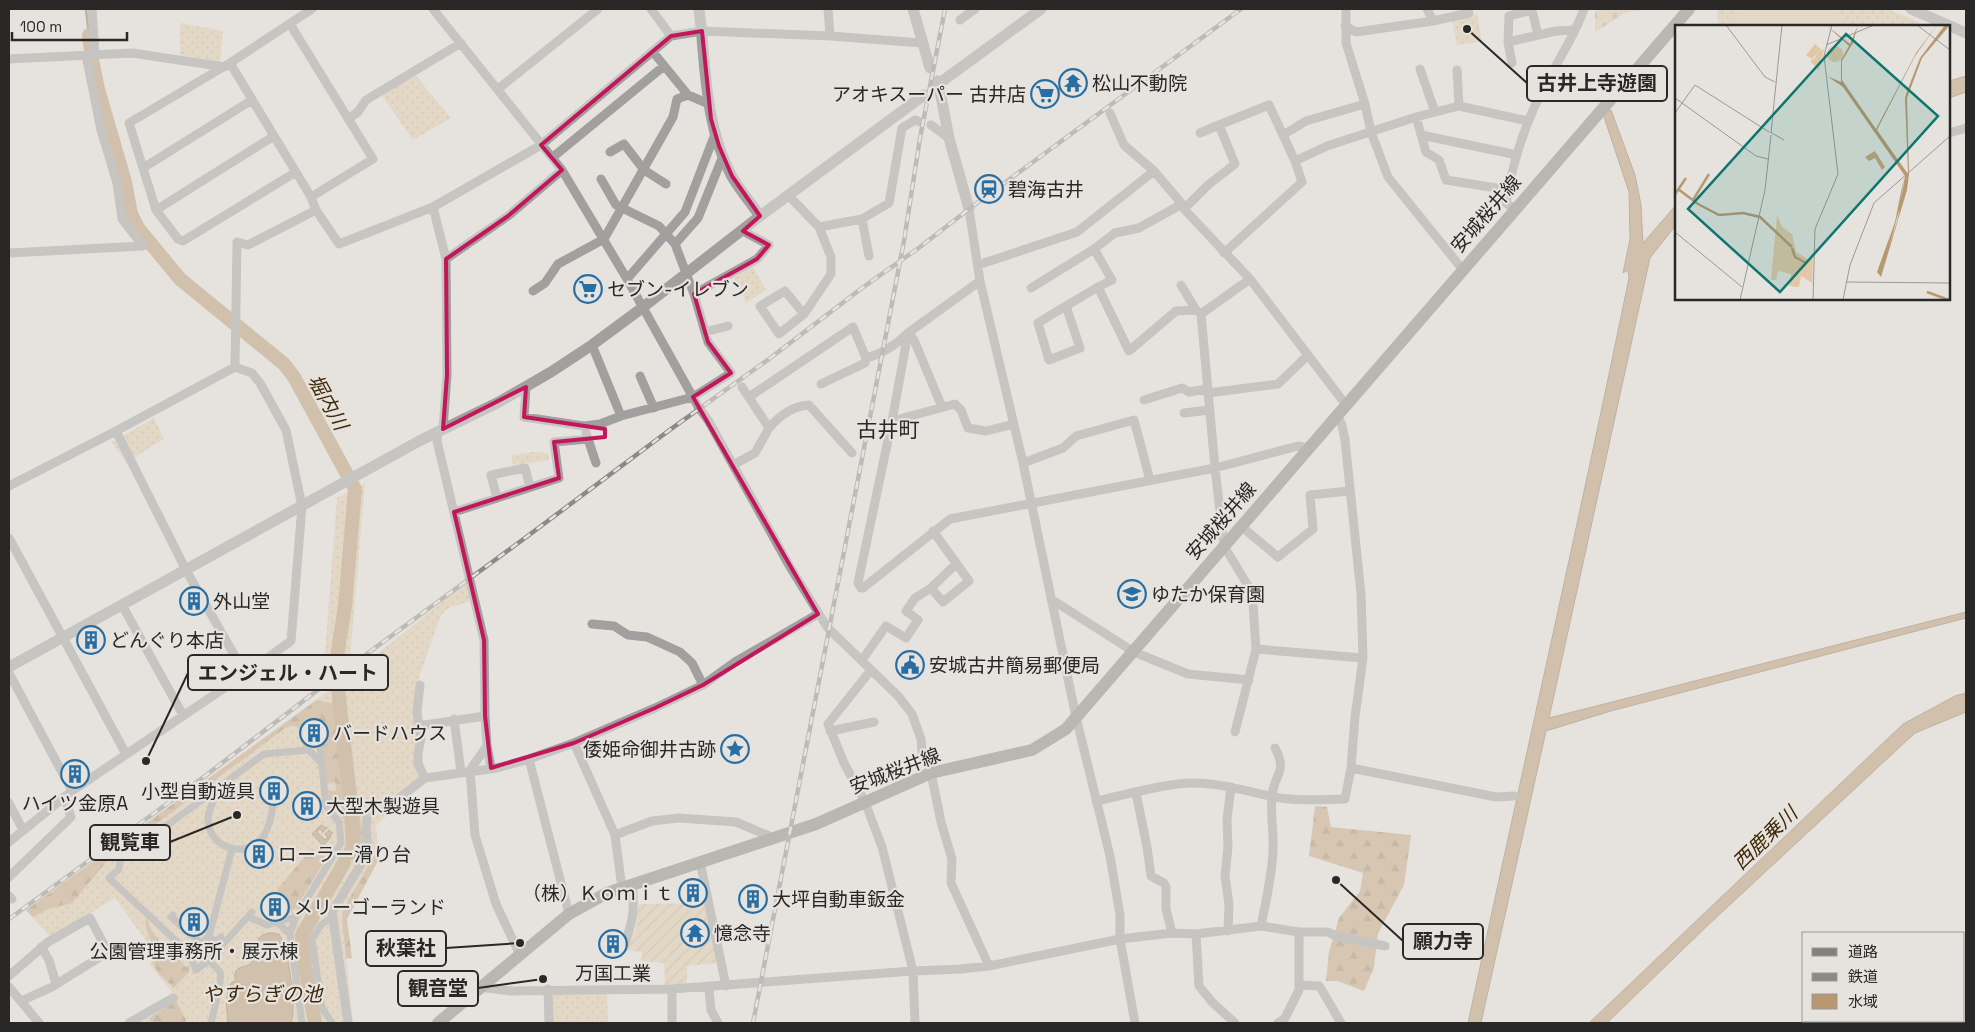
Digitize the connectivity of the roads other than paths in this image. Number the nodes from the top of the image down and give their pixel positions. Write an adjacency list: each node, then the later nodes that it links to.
1 (92, 9): 33 (street)
2 (312, 9): 19 (street)
3 (434, 9): 31 (street)
4 (598, 9): 41 (street)
5 (651, 9): 27 (street)
6 (700, 9): 24 (street)
7 (828, 9): 28 (street)
8 (913, 9): 29 (street)
9 (975, 9): 17 (street)
10 (1041, 9): 64 (street)
11 (1346, 9): 21 (street)
12 (1427, 9): 18 (street)
13 (1584, 9): 23 (street)
14 (1688, 9): 85 (main road, 安城桜井線)
15 (1911, 9): 20 (street)
16 (1469, 12): 18 (street)
17 (960, 20)
18 (1433, 21): 21 (street)
19 (290, 24): 36 (street); 51 (street)
20 (1948, 25)
21 (1345, 26): 46 (street)
22 (1950, 26): 25 (street)
23 (1575, 30): 26 (street); 53 (street)
24 (702, 31): 27 (street); 28 (street); 45 (street)
25 (1966, 33)
26 (1538, 35): 30 (street); 30 (street)
27 (671, 36): 32 (street)
28 (830, 36): 29 (street)
29 (922, 42): 38 (street)
30 (1508, 42): 35 (street)
31 (461, 43): 41 (street); 51 (street)
32 (653, 52): 37 (street); 65 (street)
33 (91, 54): 34 (street); 36 (street); 96 (street)
34 (9, 59)
35 (1512, 63)
36 (227, 65): 44 (street); 71 (street)
37 (664, 66): 42 (street); 69 (street)
38 (930, 68)
39 (1420, 69): 48 (street)
40 (1457, 70): 47 (street)
41 (498, 89): 65 (street)
42 (688, 95): 45 (street); 73 (street)
43 (924, 95): 79 (street)
44 (252, 100): 63 (street); 71 (street)
45 (709, 104): 60 (street)
46 (1365, 104): 57 (street); 61 (street)
47 (1459, 106): 48 (street); 53 (street)
48 (1435, 112): 50 (street)
49 (1110, 113): 74 (street)
50 (1416, 117): 57 (street); 62 (street)
51 (348, 119): 80 (street)
52 (920, 122): 89 (street)
53 (1528, 122): 67 (street)
54 (931, 125): 64 (street)
55 (1219, 125): 58 (street); 61 (street); 82 (street)
56 (1966, 128): 59 (street)
57 (1371, 132): 70 (street); 101 (street)
58 (1200, 133)
59 (1950, 133)
60 (716, 134): 68 (street); 92 (street)
61 (1283, 135): 70 (street)
62 (1421, 135): 67 (street); 78 (street)
63 (274, 136): 75 (street); 86 (street)
64 (948, 138): 84 (street)
65 (541, 145): 69 (street); 81 (street)
66 (610, 152): 73 (street)
67 (1517, 155): 78 (street)
68 (723, 156): 88 (street); 94 (street)
69 (553, 157): 72 (street)
70 (1296, 161): 97 (street)
71 (143, 168): 86 (street)
72 (562, 170): 93 (street); 99 (street)
73 (644, 170): 77 (street); 83 (street)
74 (1154, 171): 82 (street); 100 (street)
75 (296, 172): 80 (street); 86 (street)
76 (601, 179): 83 (street)
77 (666, 184)
78 (1509, 190): 85 (street)
79 (789, 196): 88 (street); 90 (street)
80 (311, 197): 87 (street)
81 (433, 207): 87 (street); 99 (street)
82 (1183, 207): 95 (street); 97 (street)
83 (622, 209): 92 (street); 93 (street)
84 (968, 209): 100 (street)
85 (1515, 209): 101 (main road, 安城桜井線)
86 (156, 210)
87 (316, 210): 121 (street)
88 (760, 216): 91 (street)
89 (862, 219): 90 (street); 98 (street)
90 (819, 227): 114 (street)
91 (743, 231): 102 (street); 110 (street)
92 (666, 233): 94 (street); 104 (street)
93 (604, 238): 104 (street); 109 (street)
94 (674, 244): 102 (street)
95 (1094, 249): 107 (street); 108 (street)
96 (9, 253)
97 (1224, 253): 103 (street)
98 (870, 256)
99 (446, 259): 142 (street)
100 (978, 265): 105 (street)
101 (1463, 270): 130 (main road, 安城桜井線)
102 (686, 273): 110 (street); 112 (street)
103 (1250, 278): 113 (street); 119 (street)
104 (627, 279): 112 (street)
105 (980, 281): 117 (street); 138 (street)
106 (1182, 285): 113 (street)
107 (1098, 287): 111 (street); 113 (street)
108 (1031, 288)
109 (533, 291)
110 (694, 294): 116 (street)
111 (1066, 306): 111 (street)
112 (642, 308): 118 (street); 127 (street)
113 (1198, 312): 126 (street)
114 (804, 314): 114 (street)
115 (728, 326): 116 (street)
116 (705, 332): 127 (street)
117 (908, 333): 120 (street); 131 (street); 137 (street)
118 (592, 344): 124 (street); 136 (street)
119 (1308, 355): 126 (street); 130 (street)
120 (866, 358): 123 (street); 128 (street)
121 (235, 367): 141 (street); 156 (street)
122 (640, 376): 132 (street)
123 (821, 384)
124 (526, 387): 139 (street); 142 (street)
125 (742, 387): 128 (street)
126 (1208, 391): 129 (street); 133 (street)
127 (693, 397): 132 (street); 148 (street)
128 (748, 397): 140 (street)
129 (1144, 400)
130 (1346, 405): 135 (main road, 安城桜井線)
131 (942, 407): 137 (street); 138 (street)
132 (654, 408): 136 (street)
133 (1209, 410): 134 (street); 149 (street)
134 (1184, 413)
135 (1337, 415): 144 (main road, 安城桜井線); 153 (street)
136 (621, 416): 139 (street)
137 (892, 420): 159 (street)
138 (1014, 424): 146 (street)
139 (584, 426): 143 (street)
140 (769, 428): 145 (street); 148 (street)
141 (116, 431): 151 (street); 163 (street)
142 (441, 431): 156 (street); 157 (street)
143 (588, 439): 147 (street); 152 (street)
144 (1308, 448): 149 (street); 158 (main road, 安城桜井線)
145 (852, 453)
146 (1023, 462): 150 (street); 155 (street)
147 (596, 463)
148 (733, 465): 167 (street)
149 (1215, 468): 150 (street); 161 (street)
150 (1150, 480): 155 (street)
151 (9, 486)
152 (530, 487): 154 (street); 154 (street)
153 (1349, 490): 158 (street); 172 (street)
154 (497, 498): 157 (street)
155 (1031, 504): 159 (street); 165 (street)
156 (302, 506): 163 (street); 177 (street)
157 (454, 512): 182 (street)
158 (1242, 527): 161 (main road, 安城桜井線)
159 (934, 531): 162 (street)
160 (9, 538): 169 (street)
161 (1224, 546): 170 (street); 171 (main road, 安城桜井線)
162 (956, 564): 164 (street); 164 (street)
163 (186, 570): 166 (street); 177 (street)
164 (931, 588): 173 (street)
165 (1051, 599): 171 (street); 183 (street)
166 (122, 605): 169 (street); 181 (street)
167 (818, 614): 173 (street); 180 (street)
168 (592, 624): 180 (street)
169 (62, 638): 174 (street); 193 (street)
170 (1256, 649): 172 (street); 178 (street)
171 (1134, 652): 178 (street); 183 (main road, 安城桜井線)
172 (1363, 658): 197 (street)
173 (862, 660): 175 (street)
174 (9, 667)
175 (871, 670): 187 (street); 199 (street)
176 (9, 673): 202 (street)
177 (245, 674): 181 (street)
178 (1249, 680): 188 (street)
179 (420, 685): 186 (street)
180 (703, 685): 189 (street)
181 (183, 715): 193 (street)
182 (484, 716): 184 (street); 191 (street)
183 (1076, 717): 199 (main road, 安城桜井線); 208 (street)
184 (454, 720): 186 (street); 198 (street)
185 (874, 722): 187 (street)
186 (418, 726): 200 (street)
187 (830, 731): 209 (street)
188 (1235, 732)
189 (574, 743): 194 (street); 215 (street)
190 (320, 746): 195 (street)
191 (487, 746): 196 (street); 198 (street)
192 (1275, 748): 205 (street)
193 (126, 754): 202 (street)
194 (529, 759): 196 (street); 222 (street)
195 (322, 764): 204 (street); 224 (street)
196 (491, 768): 198 (street)
197 (1351, 768): 205 (street); 206 (street)
198 (465, 771): 200 (street); 241 (street)
199 (931, 773): 209 (main road, 安城桜井線); 243 (street)
200 (425, 778): 212 (street)
201 (1231, 787): 203 (street); 205 (street); 228 (street)
202 (72, 791): 207 (street)
203 (1136, 793): 208 (street); 231 (street)
204 (210, 794): 218 (street); 240 (street)
205 (1272, 795): 227 (street)
206 (1514, 796)
207 (64, 797): 214 (street); 220 (street)
208 (1096, 801): 235 (street)
209 (865, 802): 216 (main road, 安城桜井線); 244 (street)
210 (9, 804): 214 (street)
211 (273, 804): 218 (street)
212 (383, 811)
213 (368, 814): 261 (street)
214 (23, 830): 217 (street)
215 (615, 835): 216 (street); 221 (street)
216 (774, 838): 219 (main road, 安城桜井線)
217 (9, 842)
218 (232, 849): 233 (street)
219 (700, 862): 221 (main road, 安城桜井線); 248 (street)
220 (9, 876)
221 (627, 886): 222 (main road, 安城桜井線); 237 (street)
222 (569, 914): 241 (main road, 安城桜井線)
223 (173, 915): 236 (street)
224 (296, 918): 226 (street); 230 (street)
225 (328, 920): 260 (street)
226 (278, 922): 230 (street); 242 (street)
227 (1261, 926): 228 (street); 229 (street)
228 (1228, 930): 232 (street)
229 (1299, 932): 238 (street); 249 (street)
230 (290, 933): 259 (street)
231 (1172, 933): 232 (street); 235 (street)
232 (1196, 934): 268 (street)
233 (209, 936): 234 (street); 236 (street)
234 (221, 937)
235 (1120, 939): 243 (street); 267 (street)
236 (201, 943): 240 (street)
237 (625, 943)
238 (1385, 946)
239 (41, 947): 245 (street); 246 (street); 246 (street)
240 (190, 954): 242 (street)
241 (520, 955): 250 (main road, 安城桜井線)
242 (209, 960): 258 (street)
243 (990, 966): 244 (street)
244 (913, 971): 248 (street); 266 (street)
245 (9, 976)
246 (56, 984): 255 (street)
247 (9, 986): 255 (street)
248 (726, 986): 252 (street)
249 (1299, 986): 269 (street); 270 (street)
250 (479, 987): 251 (street); 262 (main road, 安城桜井線)
251 (548, 989): 252 (street); 263 (street)
252 (672, 989): 264 (street)
253 (709, 990): 265 (street)
254 (174, 998): 257 (street)
255 (21, 1001): 256 (street)
256 (39, 1023)
257 (129, 1023)
258 (211, 1023)
259 (302, 1023)
260 (332, 1023)
261 (348, 1023)
262 (438, 1023)
263 (549, 1023)
264 (672, 1023)
265 (718, 1023)
266 (915, 1023)
267 (1135, 1023)
268 (1235, 1023)
269 (1278, 1023)
270 (1341, 1023)

